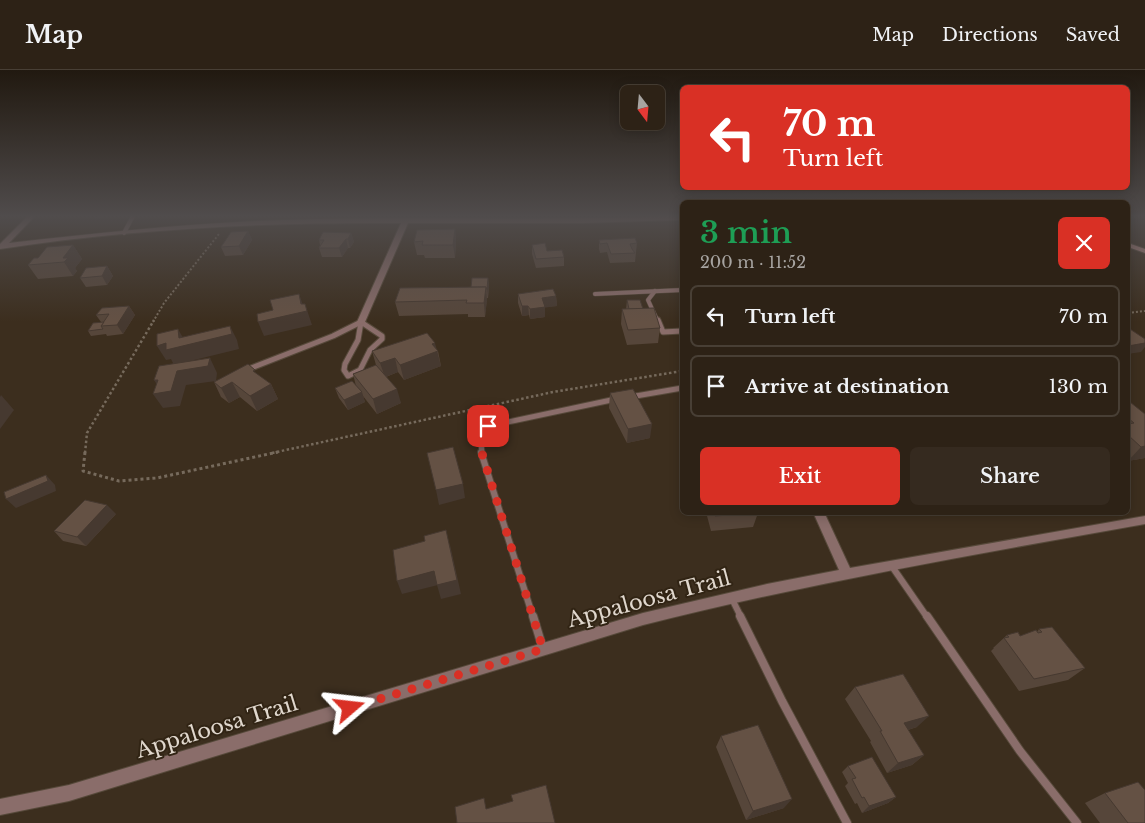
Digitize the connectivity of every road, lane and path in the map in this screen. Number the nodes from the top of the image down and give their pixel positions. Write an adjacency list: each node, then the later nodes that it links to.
1 (205, 251): 10 (path)
2 (392, 251): 8 (street)
3 (680, 290): 4 (lane)
4 (655, 291): 5 (lane); 9 (lane)
5 (595, 294)
6 (1145, 311): 7 (path)
7 (1130, 313)
8 (362, 322): 8 (lane); 11 (lane)
9 (680, 331)
10 (680, 371)
11 (237, 374)
12 (680, 388): 18 (lane)
13 (819, 515): 16 (street)
14 (1145, 520): 15 (street, Appaloosa Trail)
15 (891, 565): 16 (street, Appaloosa Trail); 21 (lane)
16 (847, 573): 17 (street, Appaloosa Trail)
17 (731, 597): 18 (street, Appaloosa Trail); 20 (lane)
18 (543, 649): 19 (street, Appaloosa Trail)
19 (0, 807)
20 (847, 823)
21 (1077, 823)

